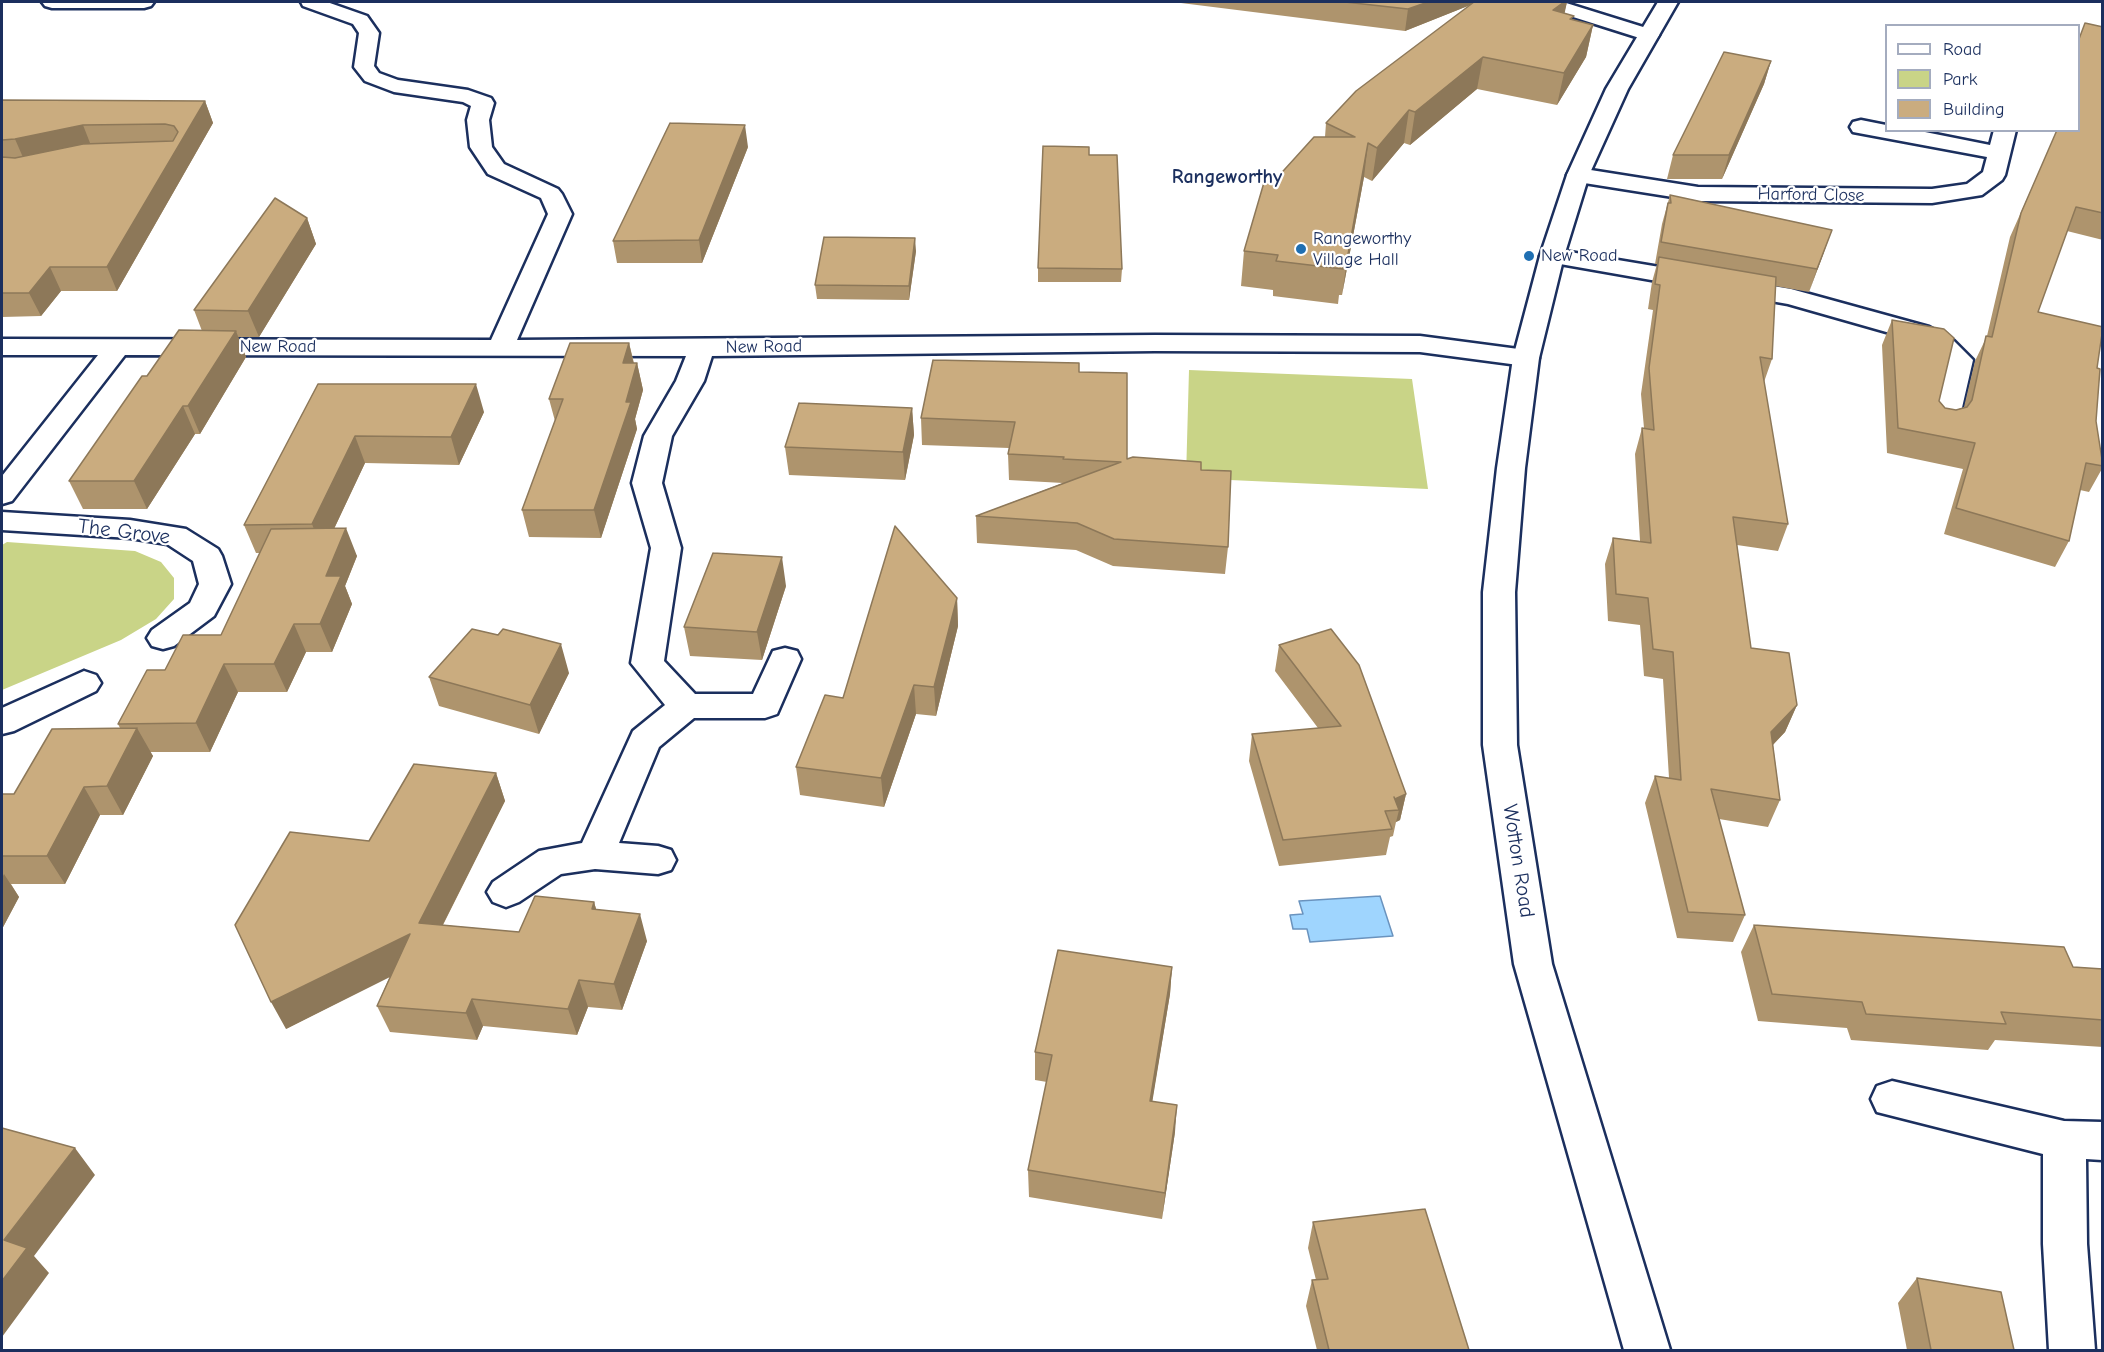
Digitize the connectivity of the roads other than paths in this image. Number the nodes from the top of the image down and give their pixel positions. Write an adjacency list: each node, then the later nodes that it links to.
1 (144, 2): 5 (street)
2 (310, 2): 16 (street)
3 (1534, 2): 6 (street)
4 (1668, 2): 6 (street, Wotton Road)
5 (52, 3)
6 (1648, 35): 12 (street, Wotton Road)
7 (1861, 127): 8 (street)
8 (1885, 132)
9 (1888, 132): 11 (street)
10 (2004, 132): 11 (street, Harford Close)
11 (1999, 153): 12 (street, Harford Close)
12 (1578, 175): 13 (street, Wotton Road)
13 (1552, 256): 18 (street, Wotton Road); 19 (street)
14 (2, 346): 15 (street, New Road)
15 (118, 347): 16 (street, New Road); 20 (street)
16 (500, 348): 17 (street, New Road)
17 (702, 348): 18 (street, New Road); 25 (street)
18 (1526, 358): 32 (street, Wotton Road)
19 (1944, 425)
20 (2, 495)
21 (2, 521): 22 (street, The Grove)
22 (163, 638)
23 (785, 659): 25 (street)
24 (84, 683): 26 (street)
25 (686, 706): 27 (street)
26 (2, 722)
27 (595, 855): 28 (street); 29 (street)
28 (658, 860)
29 (506, 892)
30 (1892, 1099): 31 (street)
31 (2083, 1141): 33 (street)
32 (1647, 1350)
33 (2072, 1350)

